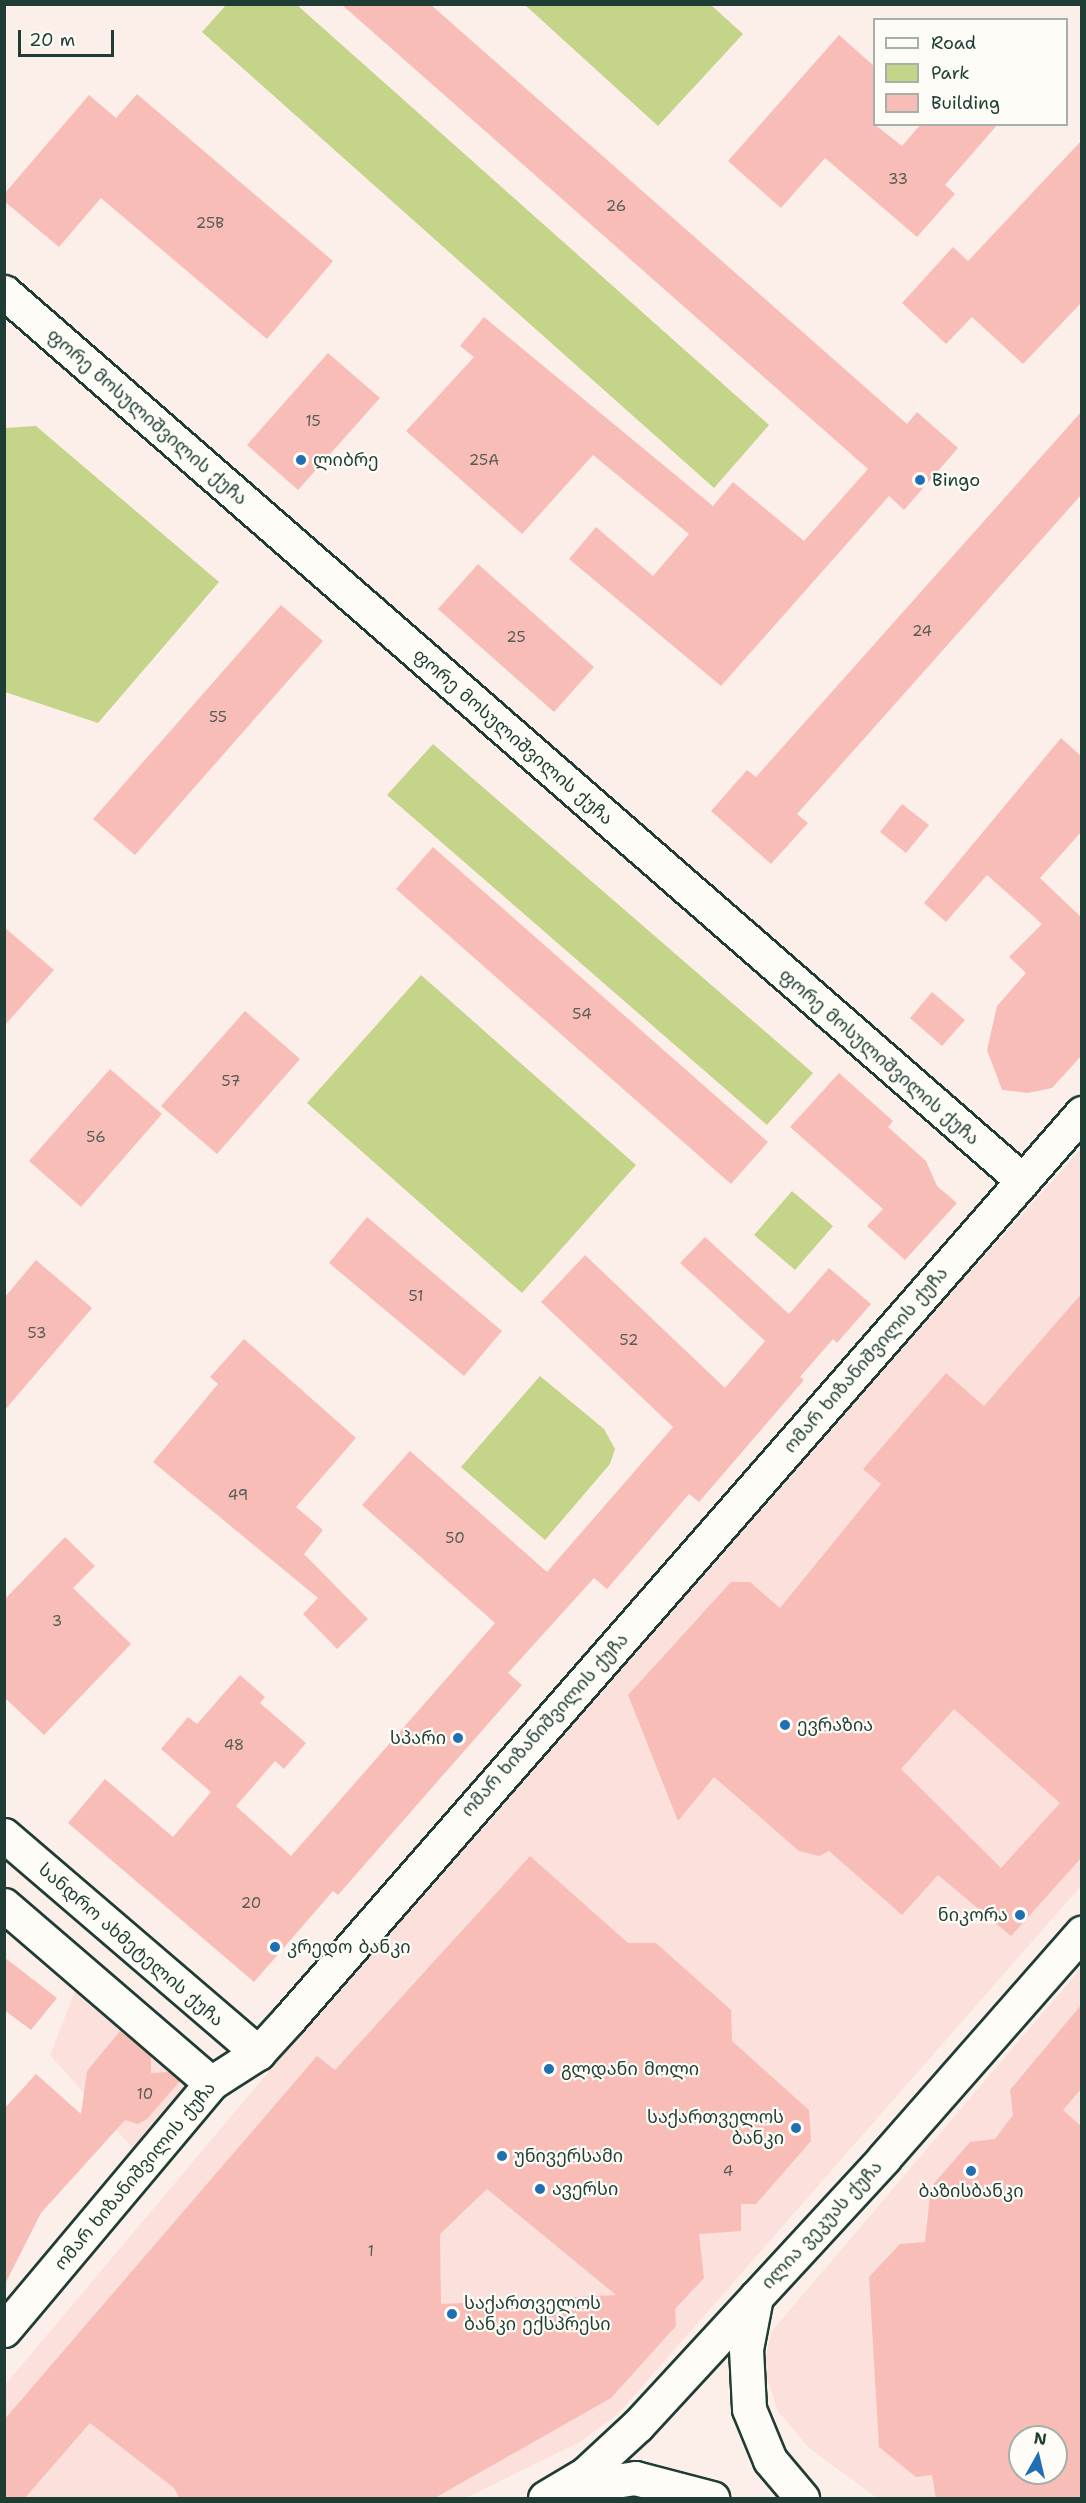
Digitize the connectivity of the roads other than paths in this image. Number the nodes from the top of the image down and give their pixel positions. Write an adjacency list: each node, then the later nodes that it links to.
1 (4, 292): 3 (main road, ფორე მოსულიშვილის ქუჩა)
2 (1082, 1113): 3 (main road, ომარ ხიზანიშვილის ქუჩა)
3 (1023, 1181): 9 (main road, ომარ ხიზანიშვილის ქუჩა)
4 (4, 1835): 6 (main road, სანდრო ახმეტელის ქუჩა)
5 (4, 1905): 8 (main road)
6 (117, 1933): 8 (main road); 9 (main road, სანდრო ახმეტელის ქუჩა)
7 (1082, 1933): 11 (main road, ილია ვეკუას ქუჩა)
8 (83, 1973): 10 (main road)
9 (258, 2053): 10 (main road, ომარ ხიზანიშვილის ქუჩა)
10 (211, 2083): 12 (main road, ომარ ხიზანიშვილის ქუჩა)
11 (756, 2295): 13 (main road, ილია ვეკუას ქუჩა); 15 (main road)
12 (4, 2330)
13 (555, 2494): 14 (main road)
14 (712, 2499)
15 (802, 2499)

